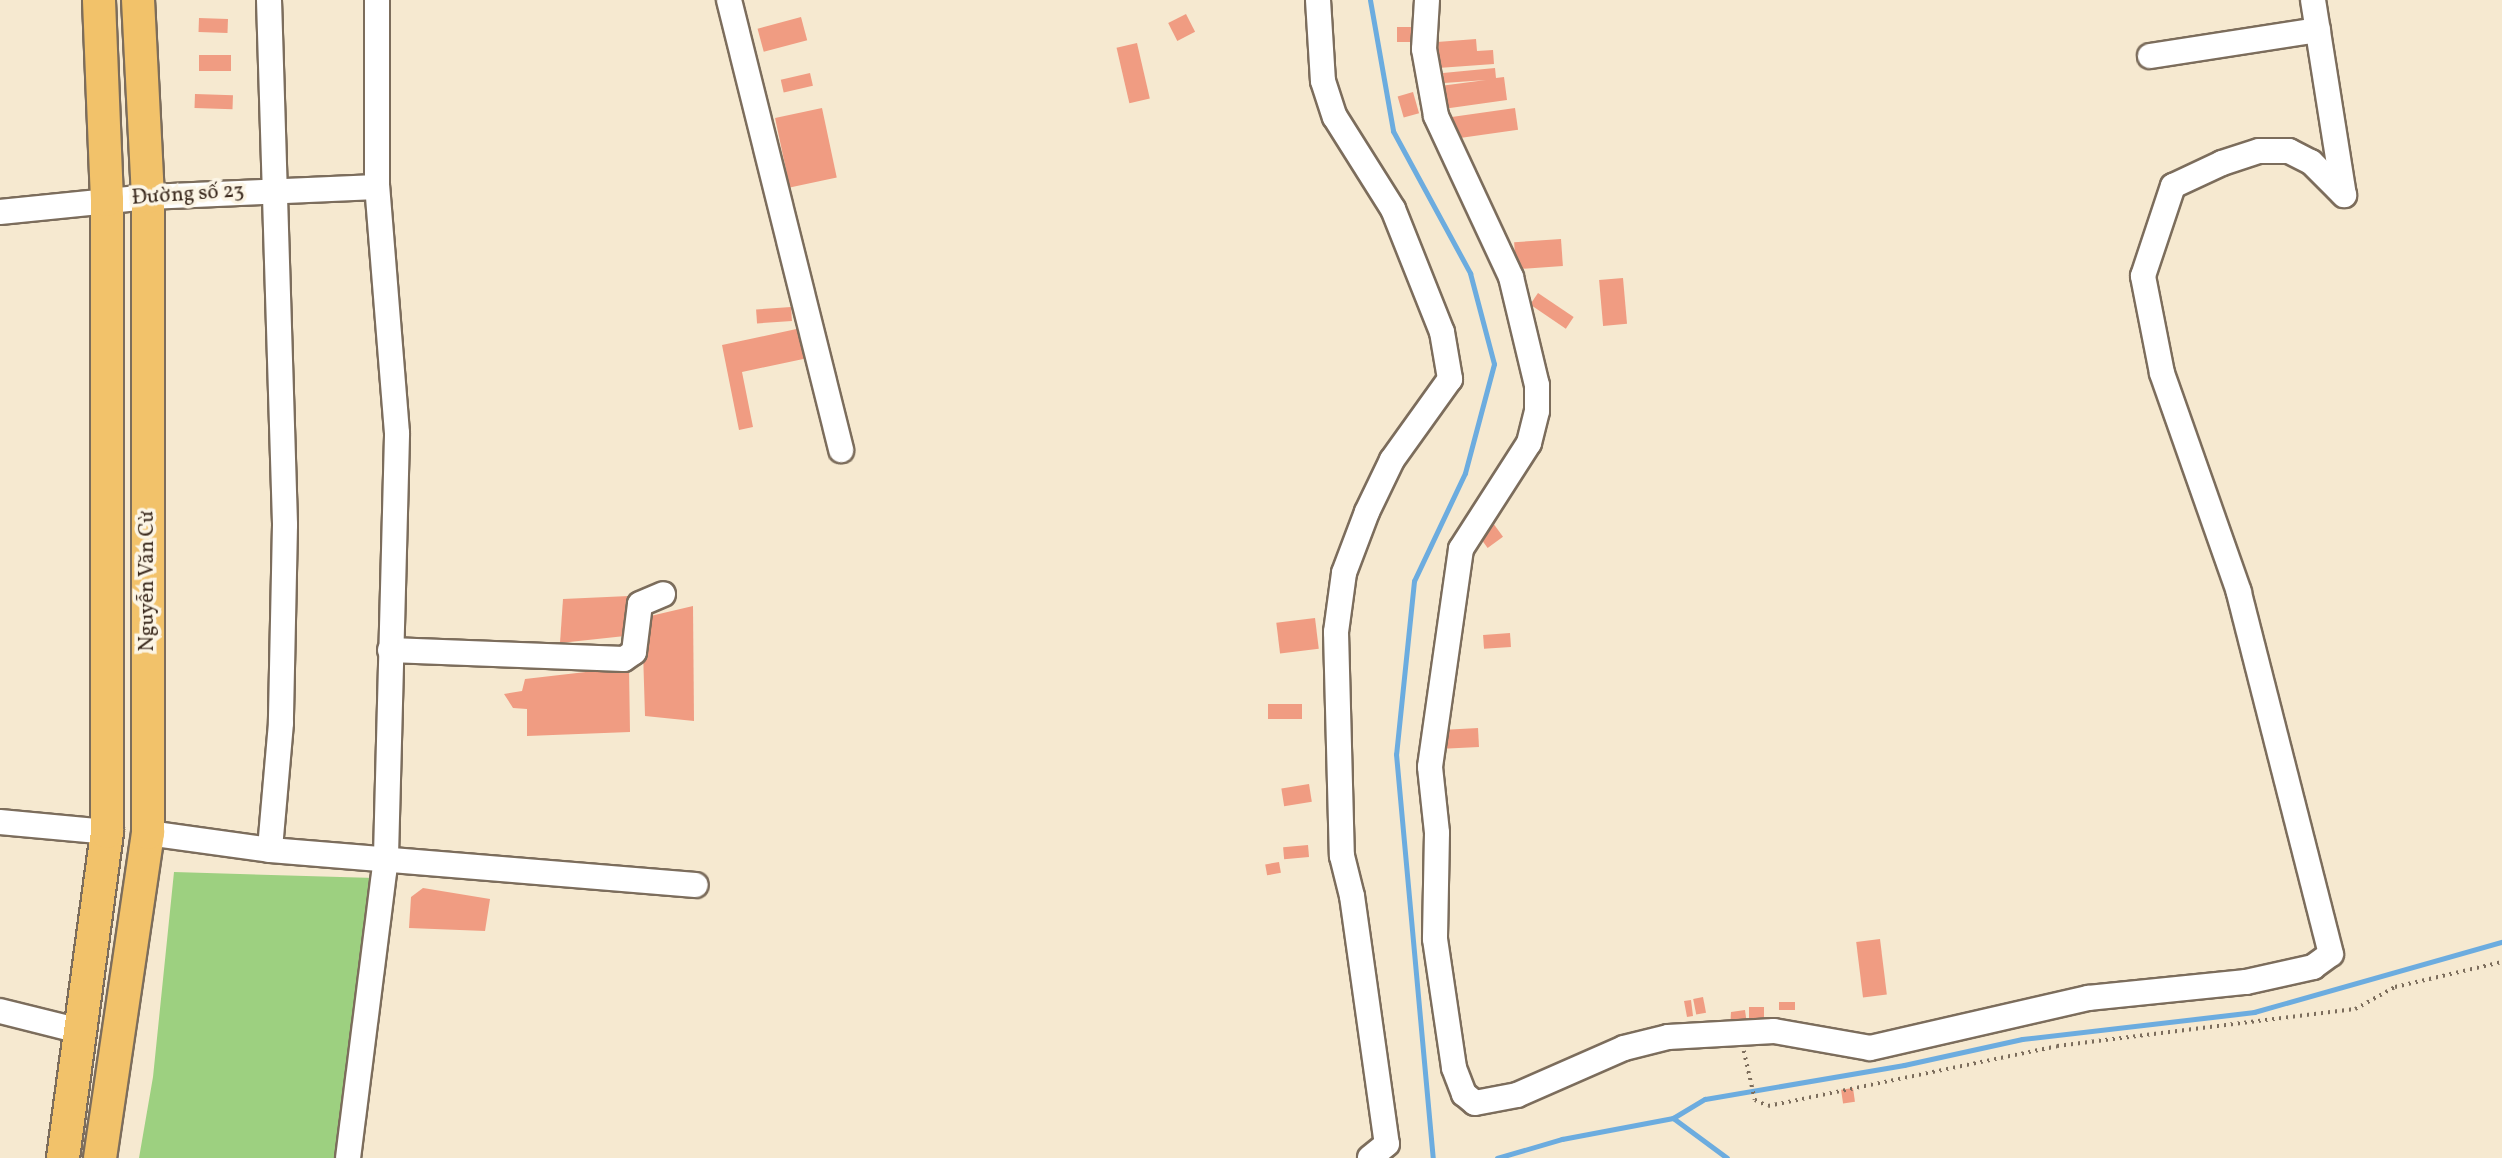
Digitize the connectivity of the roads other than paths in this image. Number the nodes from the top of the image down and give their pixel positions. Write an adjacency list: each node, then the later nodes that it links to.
1 (99, 0): 14 (main road, Nguyễn Văn Cừ)
2 (138, 0): 13 (main road, Nguyễn Văn Cừ)
3 (269, 0): 12 (street)
4 (377, 0): 11 (street)
5 (729, 0): 16 (street)
6 (1427, 0): 9 (street)
7 (2314, 0): 9 (street)
8 (1318, 6): 30 (street)
9 (2318, 30): 10 (street)
10 (2150, 56)
11 (377, 187): 12 (street, Đường số 23); 18 (street)
12 (275, 190): 13 (street, Đường số 23); 22 (street)
13 (148, 197): 14 (street, Đường số 23); 21 (main road, Nguyễn Văn Cừ)
14 (107, 200): 15 (street, Đường số 23); 20 (main road, Nguyễn Văn Cừ)
15 (0, 212)
16 (841, 450)
17 (663, 594): 18 (street)
18 (390, 650): 23 (street)
19 (0, 822): 20 (street)
20 (107, 832): 21 (main road); 26 (main road, Nguyễn Văn Cừ)
21 (148, 833): 22 (street); 28 (main road, Nguyễn Văn Cừ)
22 (270, 850): 23 (street)
23 (386, 856): 24 (street); 29 (street)
24 (696, 885)
25 (0, 1011): 26 (street)
26 (80, 1031): 27 (main road, Nguyễn Văn Cừ)
27 (63, 1158)
28 (100, 1158)
29 (348, 1158)
30 (1370, 1158)

